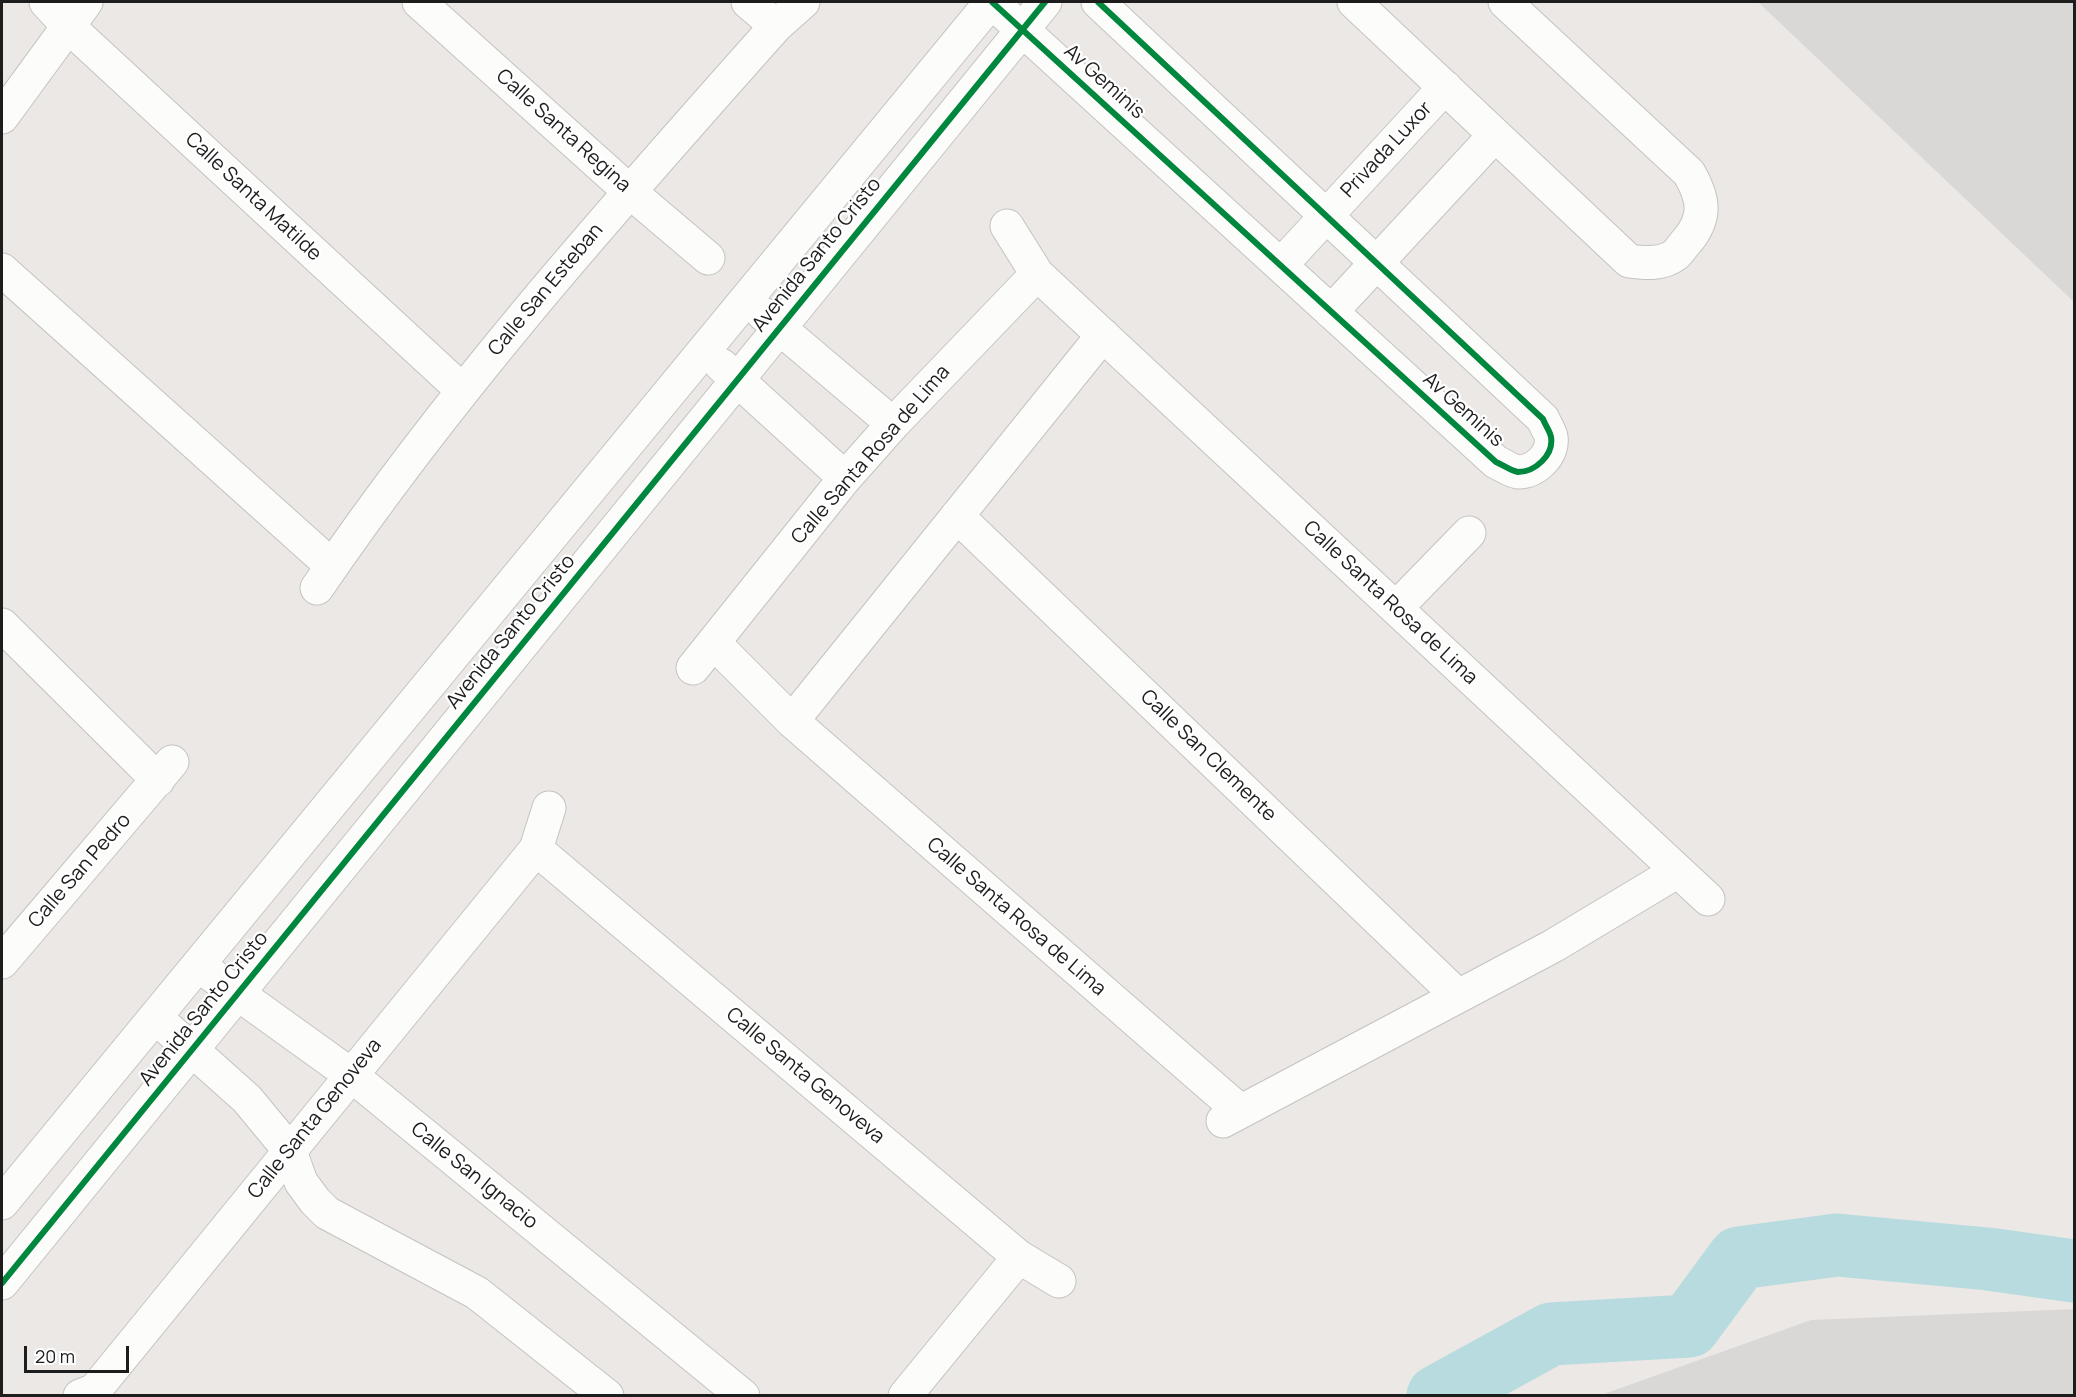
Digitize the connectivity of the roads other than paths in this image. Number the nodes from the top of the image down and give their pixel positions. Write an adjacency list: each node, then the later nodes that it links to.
1 (46, 2): 10 (street, Calle Santa Matilde)
2 (419, 2): 16 (street, Calle Santa Regina)
3 (748, 2): 11 (street)
4 (803, 2): 11 (street, Calle San Esteban)
5 (992, 2): 12 (street, Av Geminis); 24 (street, Avenida Santo Cristo)
6 (1045, 2): 12 (street, Avenida Santo Cristo)
7 (1098, 2): 17 (street, Av Geminis)
8 (1354, 2): 13 (street)
9 (1505, 2): 15 (street)
10 (78, 14): 14 (street); 30 (street, Calle Santa Matilde)
11 (776, 26): 16 (street, Calle San Esteban)
12 (1022, 29): 21 (street, Av Geminis); 26 (street, Avenida Santo Cristo)
13 (1445, 87): 15 (street); 17 (street, Privada Luxor)
14 (2, 117)
15 (1495, 135): 20 (street)
16 (629, 190): 19 (street, Calle Santa Regina); 30 (street, Calle San Esteban)
17 (1326, 216): 20 (street, Av Geminis); 21 (street, Privada Luxor)
18 (1007, 226): 23 (street, Calle Santa Rosa de Lima)
19 (708, 258)
20 (1376, 263): 25 (street); 25 (street, Av Geminis)
21 (1281, 265): 25 (street, Av Geminis)
22 (2, 270): 30 (street, Calle San Esteban)
23 (1037, 274): 27 (street, Calle Santa Rosa de Lima); 31 (street, Calle Santa Rosa de Lima)
24 (746, 300): 26 (street); 28 (street, Avenida Santo Cristo)
25 (1331, 312)
26 (779, 328): 29 (street, Avenida Santo Cristo); 31 (street)
27 (1103, 335): 33 (street); 35 (street, Calle Santa Rosa de Lima)
28 (704, 350): 29 (street); 45 (street, Avenida Santo Cristo)
29 (737, 380): 32 (street); 46 (street, Avenida Santo Cristo)
30 (462, 390)
31 (893, 424): 32 (street, Calle Santa Rosa de Lima)
32 (845, 478): 37 (street, Calle Santa Rosa de Lima)
33 (957, 516): 39 (street); 47 (street, Calle San Clemente)
34 (1469, 533): 35 (street)
35 (1396, 608): 42 (street, Calle Santa Rosa de Lima)
36 (2, 626): 44 (street, Calle San Pedro)
37 (714, 643): 38 (street, Calle Santa Rosa de Lima); 39 (street, Calle Santa Rosa de Lima)
38 (693, 668)
39 (792, 721): 47 (street, Calle Santa Rosa de Lima)
40 (549, 808): 41 (street, Calle Santa Genoveva)
41 (536, 849): 50 (street, Calle Santa Genoveva); 55 (street, Calle Santa Genoveva)
42 (1678, 871): 43 (street, Calle Santa Rosa de Lima); 47 (street, Calle Santa Rosa de Lima)
43 (1708, 898)
44 (2, 962)
45 (198, 965): 46 (street, Calle San Ignacio); 48 (street, Avenida Santo Cristo)
46 (238, 993): 49 (street, Avenida Santo Cristo); 50 (street, Calle San Ignacio)
47 (1458, 996)
48 (155, 1017): 49 (street); 51 (street, Avenida Santo Cristo)
49 (192, 1050): 52 (street); 53 (street, Avenida Santo Cristo)
50 (351, 1076): 52 (street, Calle Santa Genoveva); 60 (street, Calle San Ignacio)
51 (49, 1146): 53 (street); 54 (street, Avenida Santo Cristo)
52 (290, 1151): 58 (street, Calle Santa Genoveva); 59 (street)
53 (89, 1176): 57 (street, Avenida Santo Cristo)
54 (2, 1203)
55 (1020, 1257): 56 (street, Calle Santa Genoveva); 61 (street)
56 (1059, 1281)
57 (2, 1282)
58 (93, 1394)
59 (607, 1395)
60 (743, 1395)
61 (905, 1395)

